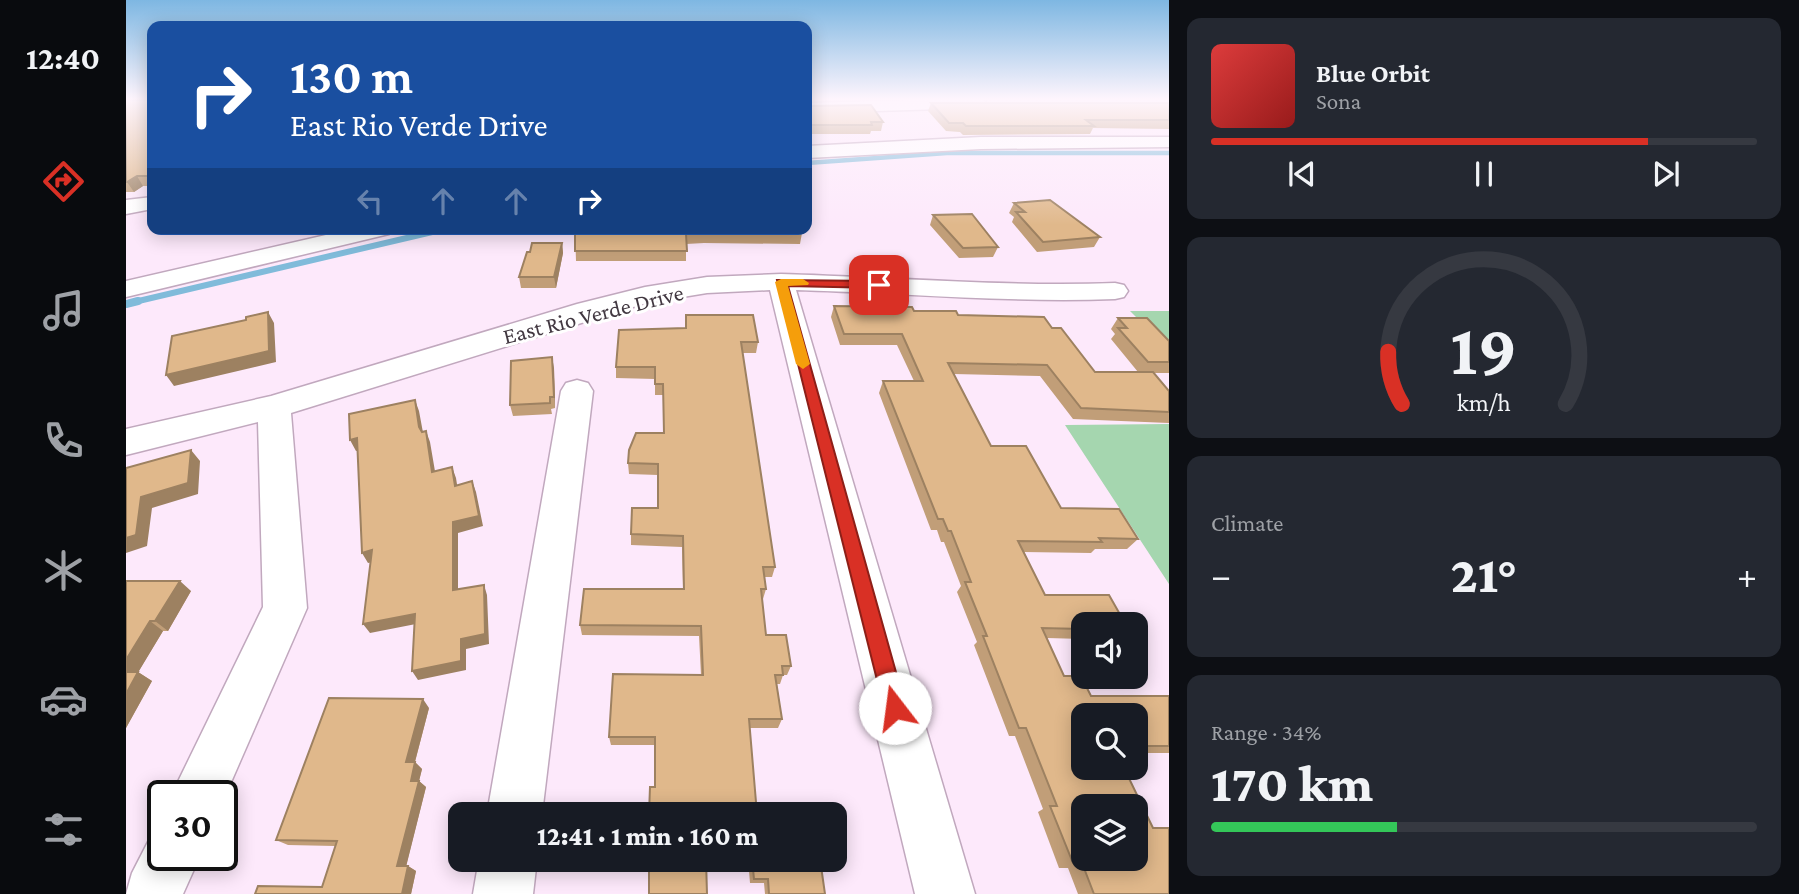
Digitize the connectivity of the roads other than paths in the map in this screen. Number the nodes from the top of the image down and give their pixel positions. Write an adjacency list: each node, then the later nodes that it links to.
1 (1169, 142): 2 (street)
2 (812, 152)
3 (147, 204): 4 (street)
4 (126, 207)
5 (357, 235): 7 (street)
6 (781, 282): 8 (street, East Rio Verde Drive); 10 (street, East Rio Verde Drive); 18 (street)
7 (126, 289)
8 (1115, 291)
9 (577, 391): 13 (street)
10 (274, 407): 11 (street, East Rio Verde Drive); 12 (street)
11 (126, 442)
12 (205, 780)
13 (516, 802)
14 (164, 871): 16 (street)
15 (506, 872): 17 (street)
16 (153, 894)
17 (503, 894)
18 (945, 894)

